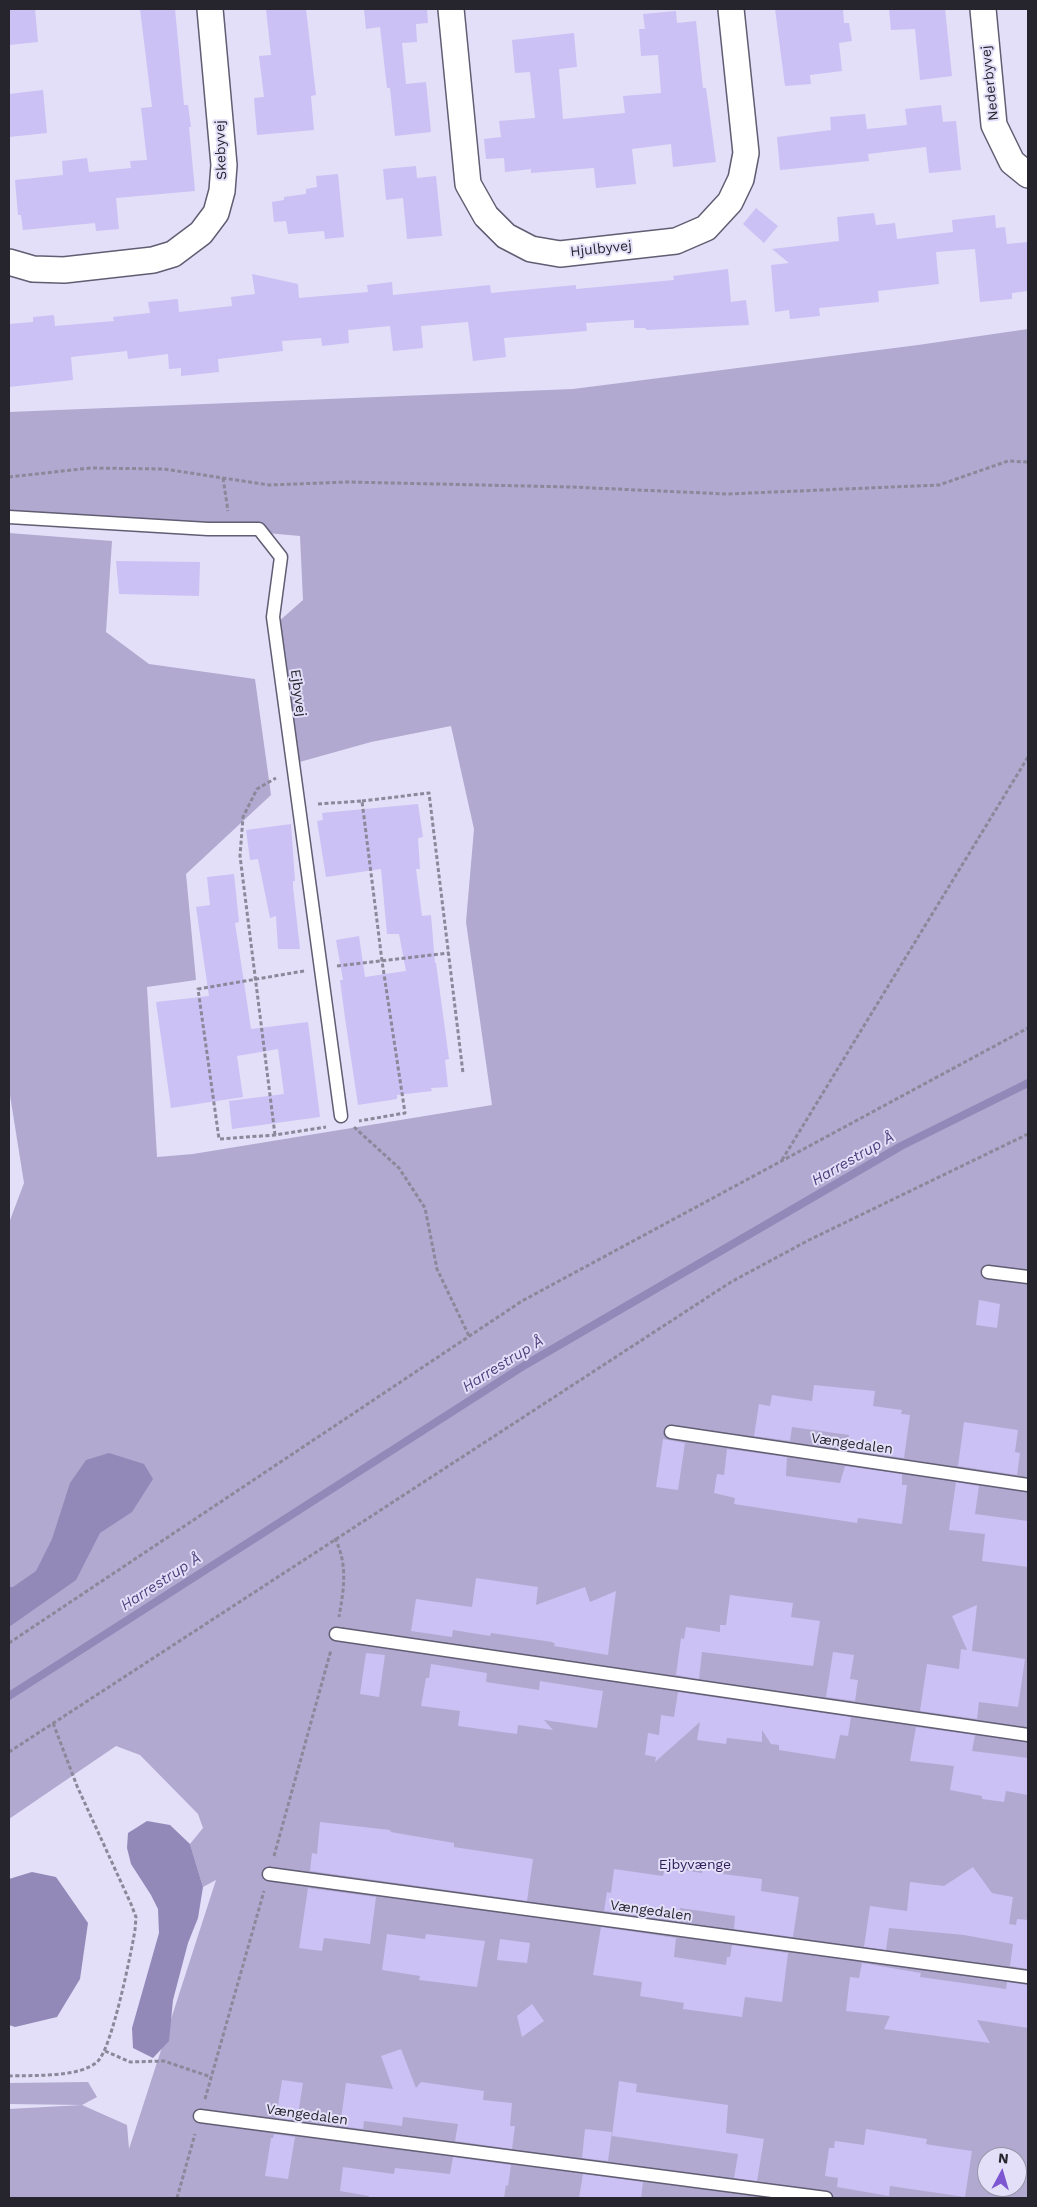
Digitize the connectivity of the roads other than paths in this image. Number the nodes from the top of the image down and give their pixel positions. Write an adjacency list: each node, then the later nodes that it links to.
1 (210, 9): 6 (street, Skebyvej)
2 (451, 9): 3 (street, Hjulbyvej)
3 (731, 9)
4 (983, 9): 5 (street, Nederbyvej)
5 (1028, 175)
6 (9, 262)
7 (9, 517): 8 (lane, Ejbyvej)
8 (345, 1119)
9 (988, 1272): 10 (lane)
10 (1028, 1277)
11 (672, 1432): 12 (lane, Vængedalen)
12 (1028, 1485)
13 (336, 1634): 14 (lane)
14 (1028, 1735)
15 (269, 1874): 16 (lane, Vængedalen)
16 (1028, 1977)
17 (200, 2116): 18 (lane, Vængedalen)
18 (826, 2198)

